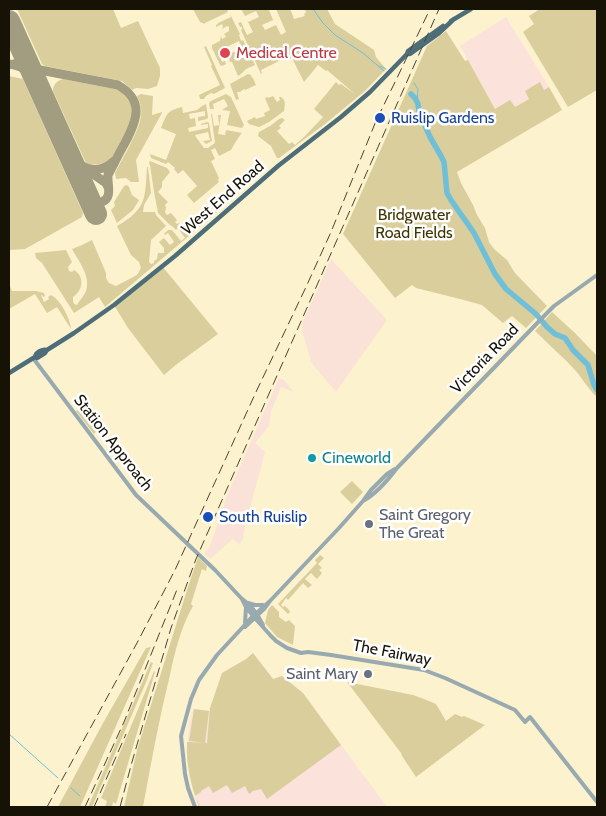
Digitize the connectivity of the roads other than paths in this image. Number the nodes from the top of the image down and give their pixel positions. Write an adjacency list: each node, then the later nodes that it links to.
1 (471, 9): 3 (main road, West End Road)
2 (597, 276): 6 (street, Victoria Road)
3 (34, 358): 4 (main road, West End Road); 5 (street, Station Approach)
4 (9, 373)
5 (244, 600): 6 (street); 7 (street); 8 (street)
6 (267, 604): 8 (street, Victoria Road); 10 (street)
7 (246, 607): 8 (street); 9 (street)
8 (255, 615): 9 (street, Victoria Road); 10 (street)
9 (245, 626): 10 (street); 12 (street, Victoria Road)
10 (263, 627): 11 (street, The Fairway)
11 (597, 802)
12 (195, 807)

